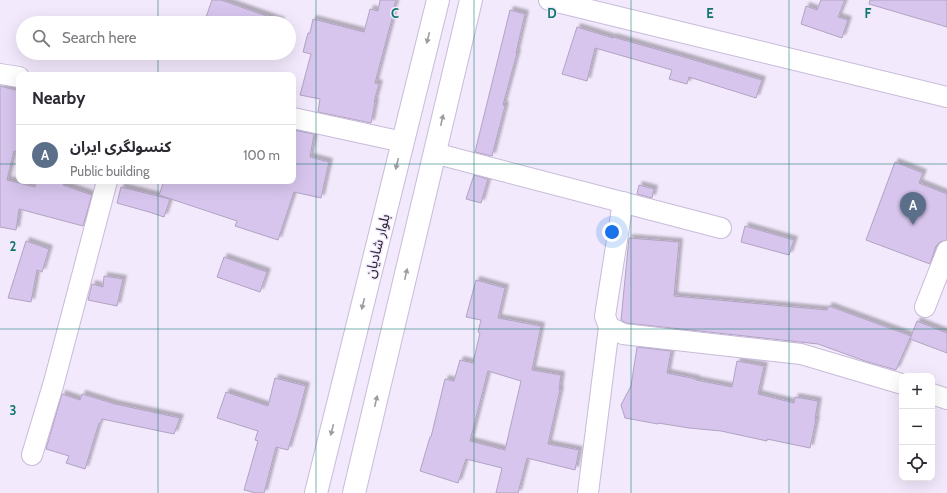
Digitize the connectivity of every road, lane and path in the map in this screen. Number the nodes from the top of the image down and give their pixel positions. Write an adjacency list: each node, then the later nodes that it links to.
1 (438, 0): 8 (main road, بلوار شادیان, one-way to 8)
2 (471, 0): 9 (main road, one-way to 2)
3 (549, 0): 6 (street)
4 (0, 74): 5 (street)
5 (16, 77)
6 (947, 97)
7 (296, 119): 8 (street)
8 (402, 142): 20 (main road, بلوار شادیان, one-way to 20)
9 (434, 153): 11 (street); 21 (main road, one-way to 9)
10 (106, 184): 19 (street)
11 (623, 202): 12 (street); 15 (street)
12 (721, 228)
13 (947, 250): 14 (street)
14 (926, 307)
15 (609, 327): 16 (street); 22 (street)
16 (899, 383)
17 (935, 395): 18 (street)
18 (947, 399)
19 (32, 455)
20 (316, 493)
21 (354, 493)
22 (588, 493)

